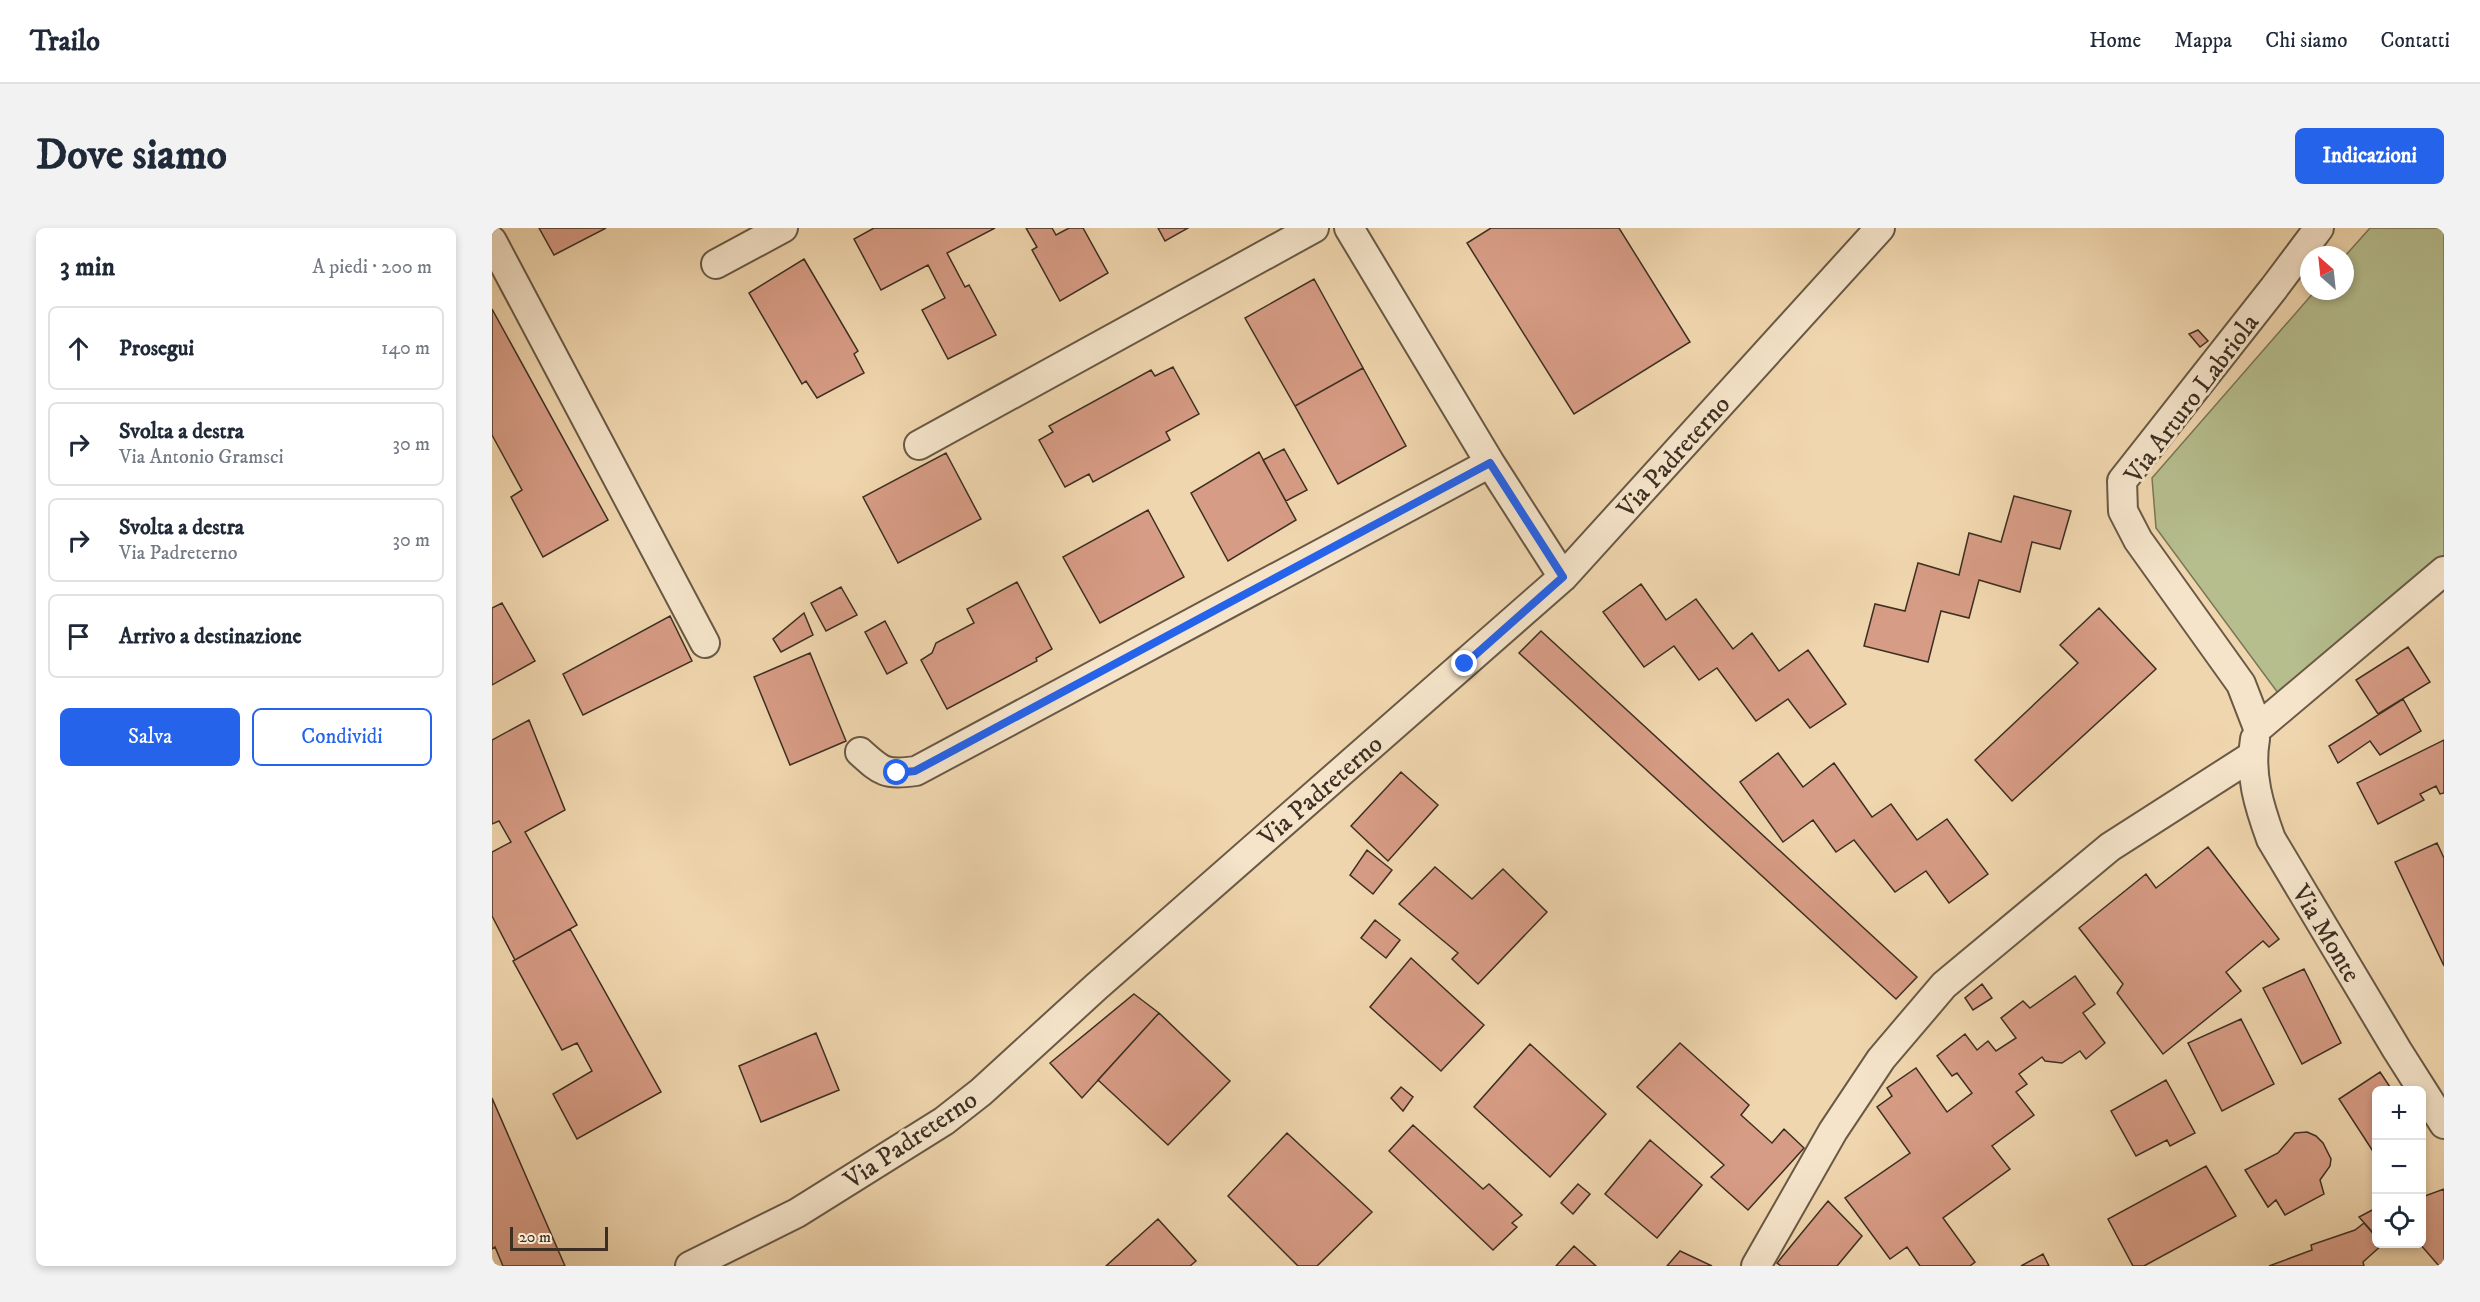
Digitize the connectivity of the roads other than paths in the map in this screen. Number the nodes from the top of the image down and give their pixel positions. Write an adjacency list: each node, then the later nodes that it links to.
1 (783, 228): 7 (street)
2 (1314, 228): 8 (street)
3 (1349, 228): 9 (street)
4 (1880, 228): 11 (street, Via Padreterno)
5 (2319, 228): 13 (street, Via Arturo Labriola)
6 (492, 241): 12 (street)
7 (716, 264)
8 (919, 445)
9 (1490, 463): 11 (street); 14 (street)
10 (2444, 572): 13 (street)
11 (1563, 577): 17 (street, Via Padreterno)
12 (705, 643)
13 (2258, 728): 15 (street, Via Monte)
14 (860, 752)
15 (2252, 756): 16 (street, Via Monte); 18 (street)
16 (2444, 1124)
17 (690, 1266)
18 (1755, 1266)

